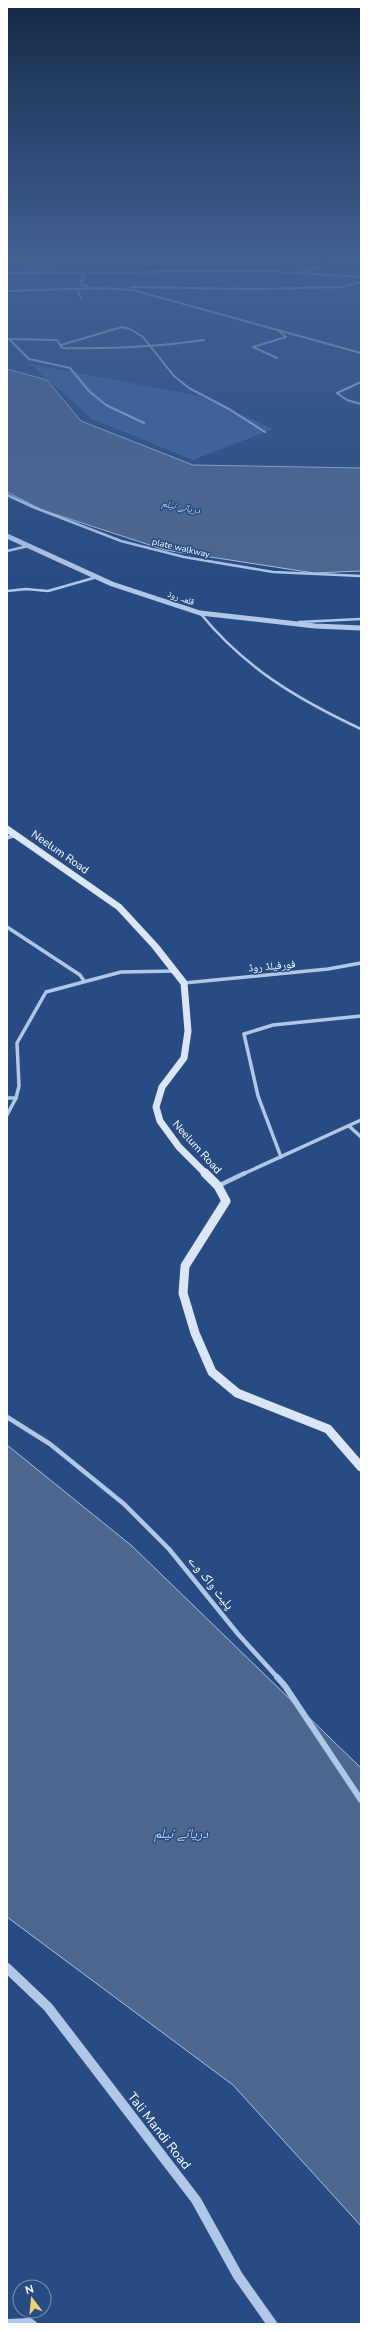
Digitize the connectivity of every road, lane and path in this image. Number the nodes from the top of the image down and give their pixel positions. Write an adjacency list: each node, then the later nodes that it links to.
1 (53, 365): 5 (street)
2 (165, 365): 6 (street)
3 (361, 382): 4 (street)
4 (361, 404)
5 (144, 423)
6 (265, 432)
7 (7, 495): 11 (street, plate walkway)
8 (7, 536): 9 (street, قلعہ روڈ)
9 (28, 546): 10 (street); 12 (street, قلعہ روڈ)
10 (7, 552)
11 (361, 576)
12 (97, 577): 13 (street); 14 (street, قلعہ روڈ)
13 (7, 592)
14 (200, 613): 16 (street, قلعہ روڈ); 18 (street)
15 (361, 619): 16 (street)
16 (288, 623): 17 (street, قلعہ روڈ)
17 (361, 628)
18 (361, 729)
19 (7, 829): 20 (main road, Neelum Road)
20 (15, 834): 21 (street); 24 (main road, Neelum Road)
21 (7, 838)
22 (7, 927): 25 (street)
23 (361, 963): 26 (street, فورفیلڈ روڈ)
24 (175, 971): 25 (street); 26 (main road, Neelum Road)
25 (84, 982): 29 (street)
26 (184, 983): 35 (main road, Neelum Road)
27 (361, 1016): 34 (street)
28 (7, 1098): 29 (street)
29 (16, 1098): 30 (street)
30 (7, 1115)
31 (361, 1120): 32 (street)
32 (349, 1126): 33 (street); 34 (street)
33 (361, 1137)
34 (281, 1157): 35 (street)
35 (218, 1186): 37 (main road, Neelum Road)
36 (7, 1417): 38 (street, پلیٹ واک وے)
37 (361, 1467)
38 (361, 1800)
39 (7, 1968): 42 (street, Tali Mandi Road)
40 (7, 2322): 41 (street)
41 (34, 2324)
42 (272, 2324)

